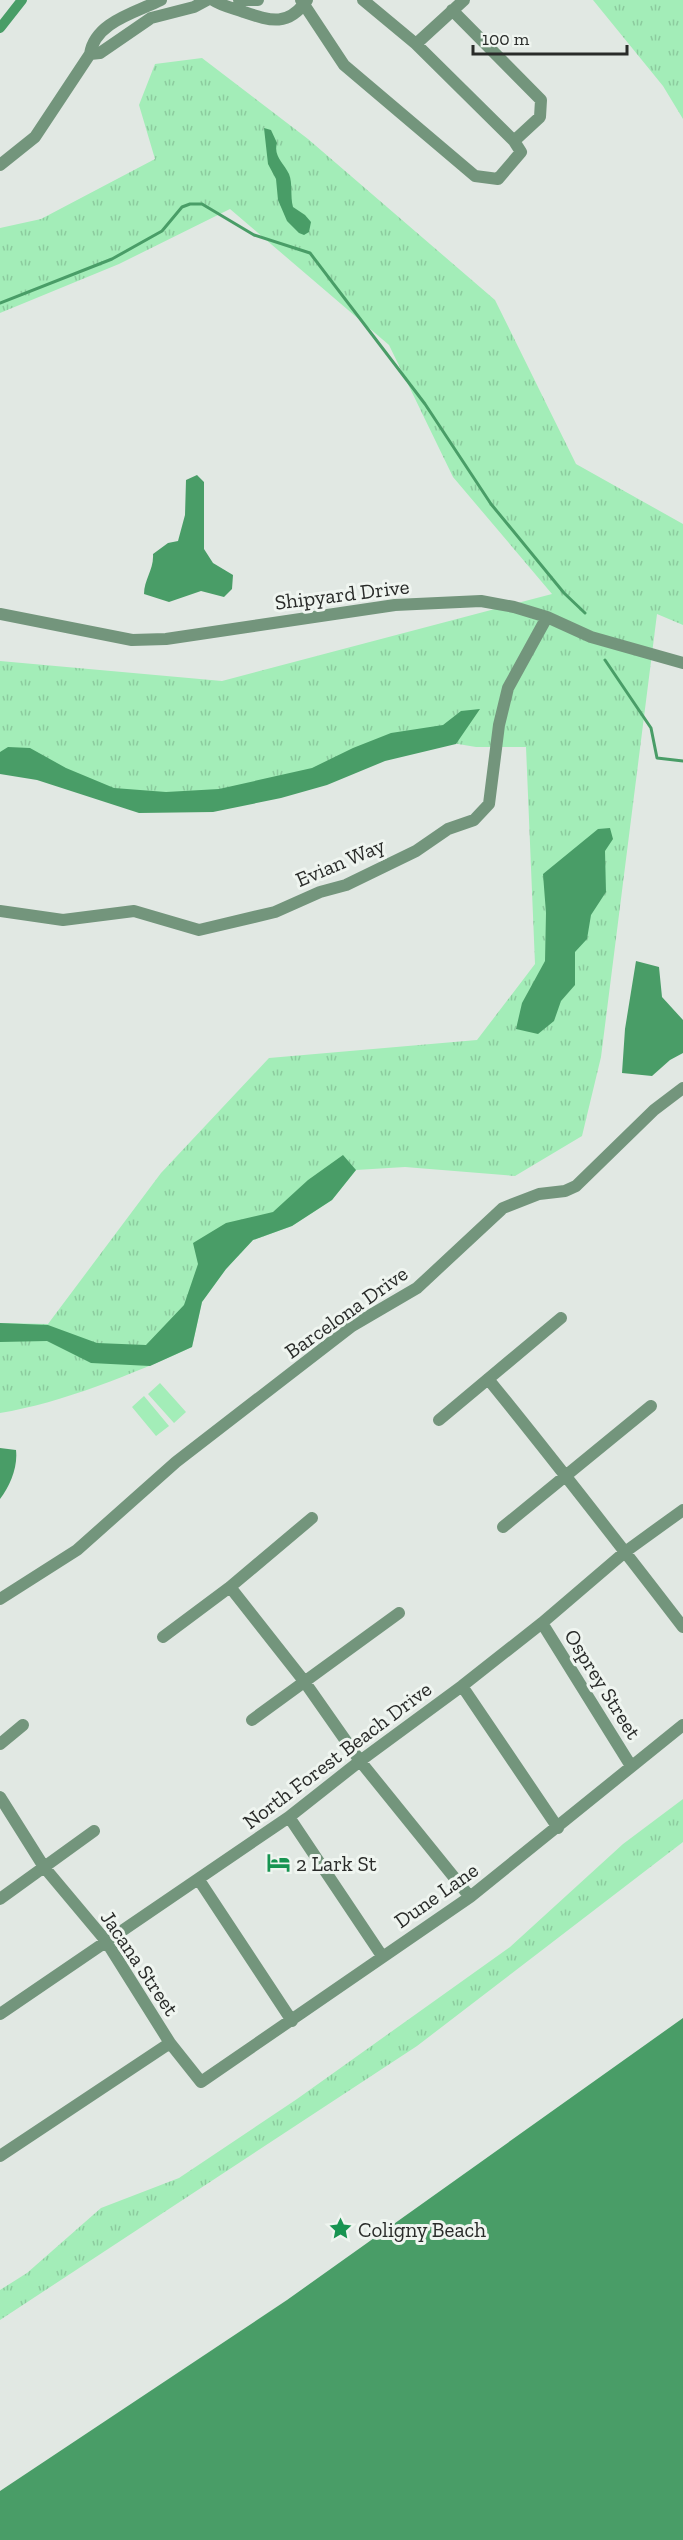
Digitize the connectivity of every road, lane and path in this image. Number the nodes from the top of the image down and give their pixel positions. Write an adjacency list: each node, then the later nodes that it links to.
1 (161, 0): 10 (street)
2 (207, 0): 10 (street)
3 (213, 0): 8 (street)
4 (239, 0): 5 (street)
5 (258, 0)
6 (363, 0): 11 (street)
7 (464, 0): 9 (street)
8 (304, 1): 12 (street)
9 (452, 10): 11 (street); 12 (street)
10 (149, 12): 13 (street)
11 (416, 44): 12 (street)
12 (514, 141)
13 (5, 154): 14 (street)
14 (0, 165)
15 (0, 614): 16 (street, Shipyard Drive)
16 (547, 617): 17 (street, Shipyard Drive); 18 (street, Evian Way)
17 (683, 663)
18 (0, 911)
19 (683, 1088): 30 (street, Barcelona Drive)
20 (561, 1318): 21 (street)
21 (488, 1379): 23 (street); 24 (street)
22 (651, 1406): 24 (street)
23 (439, 1420)
24 (568, 1476): 27 (street); 28 (street)
25 (683, 1510): 28 (street, North Forest Beach Drive)
26 (312, 1518): 29 (street)
27 (503, 1527)
28 (625, 1552): 32 (street, North Forest Beach Drive); 33 (street)
29 (230, 1587): 34 (street); 35 (street)
30 (0, 1599)
31 (399, 1613): 35 (street)
32 (542, 1623): 36 (street, North Forest Beach Drive); 42 (street, Osprey Street)
33 (683, 1627)
34 (163, 1637)
35 (304, 1681): 37 (street); 41 (street)
36 (462, 1686): 41 (street, North Forest Beach Drive); 45 (street)
37 (252, 1720)
38 (23, 1725): 40 (street)
39 (683, 1725): 42 (street, Dune Lane)
40 (0, 1744)
41 (360, 1761): 44 (street, North Forest Beach Drive); 49 (street)
42 (631, 1766): 45 (street, Dune Lane)
43 (0, 1797): 47 (street, Jacana Street)
44 (289, 1817): 48 (street, North Forest Beach Drive); 52 (street)
45 (558, 1828): 49 (street, Dune Lane)
46 (94, 1831): 47 (street)
47 (44, 1867): 50 (street); 51 (street, Jacana Street)
48 (199, 1880): 51 (street, North Forest Beach Drive); 54 (street)
49 (470, 1897): 52 (street, Dune Lane)
50 (0, 1899)
51 (106, 1941): 53 (street, North Forest Beach Drive); 55 (street, Jacana Street)
52 (382, 1956): 54 (street, Dune Lane)
53 (0, 2014)
54 (292, 2021): 56 (street, Dune Lane)
55 (170, 2043): 56 (street, Jacana Street); 57 (street)
56 (201, 2082)
57 (0, 2156)

